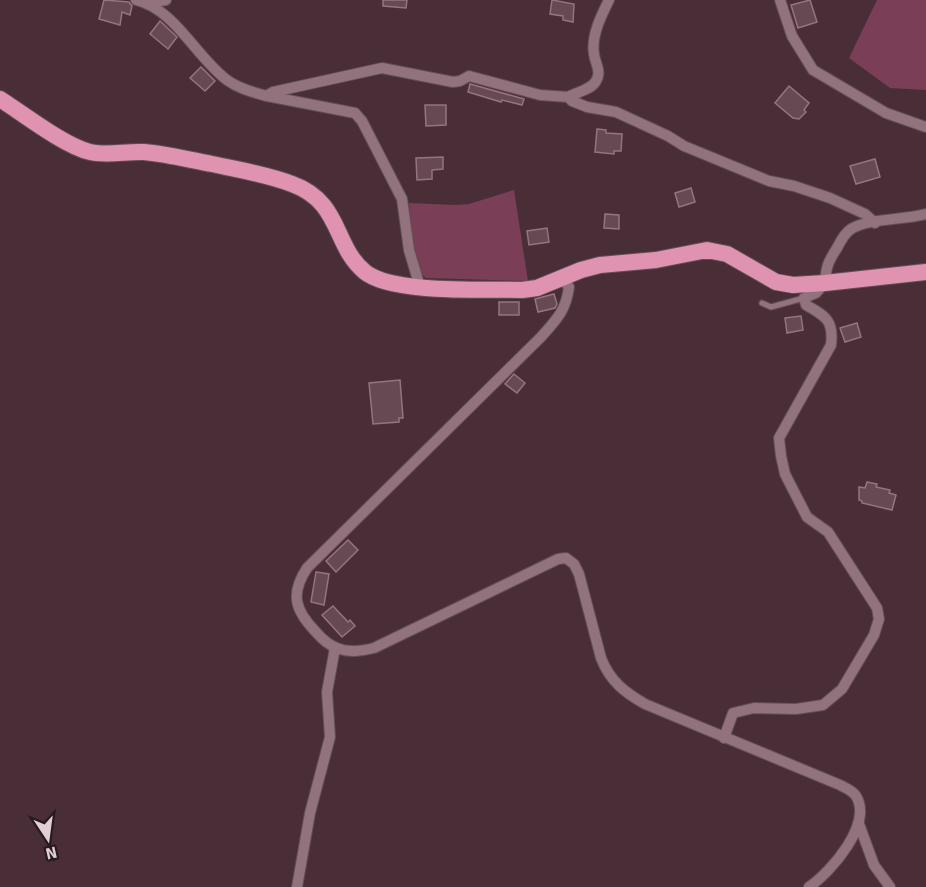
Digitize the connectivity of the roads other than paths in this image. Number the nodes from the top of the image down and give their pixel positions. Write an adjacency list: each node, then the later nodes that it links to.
1 (136, 0): 5 (street)
2 (166, 0): 5 (street)
3 (609, 0): 7 (street)
4 (780, 0): 9 (street)
5 (149, 3): 6 (street)
6 (267, 96): 7 (street); 15 (street)
7 (568, 97): 11 (street)
8 (0, 99): 15 (highway)
9 (926, 127)
10 (926, 214): 11 (street)
11 (875, 223): 14 (street)
12 (926, 272): 14 (highway)
13 (562, 279): 14 (highway); 15 (highway); 18 (street)
14 (825, 284): 16 (street)
15 (420, 287)
16 (804, 298): 17 (lane); 19 (street)
17 (762, 303)
18 (335, 648): 19 (street); 22 (street)
19 (724, 738): 20 (street)
20 (859, 824): 21 (street); 24 (street)
21 (818, 883): 23 (street)
22 (297, 887)
23 (809, 887)
24 (890, 887)

